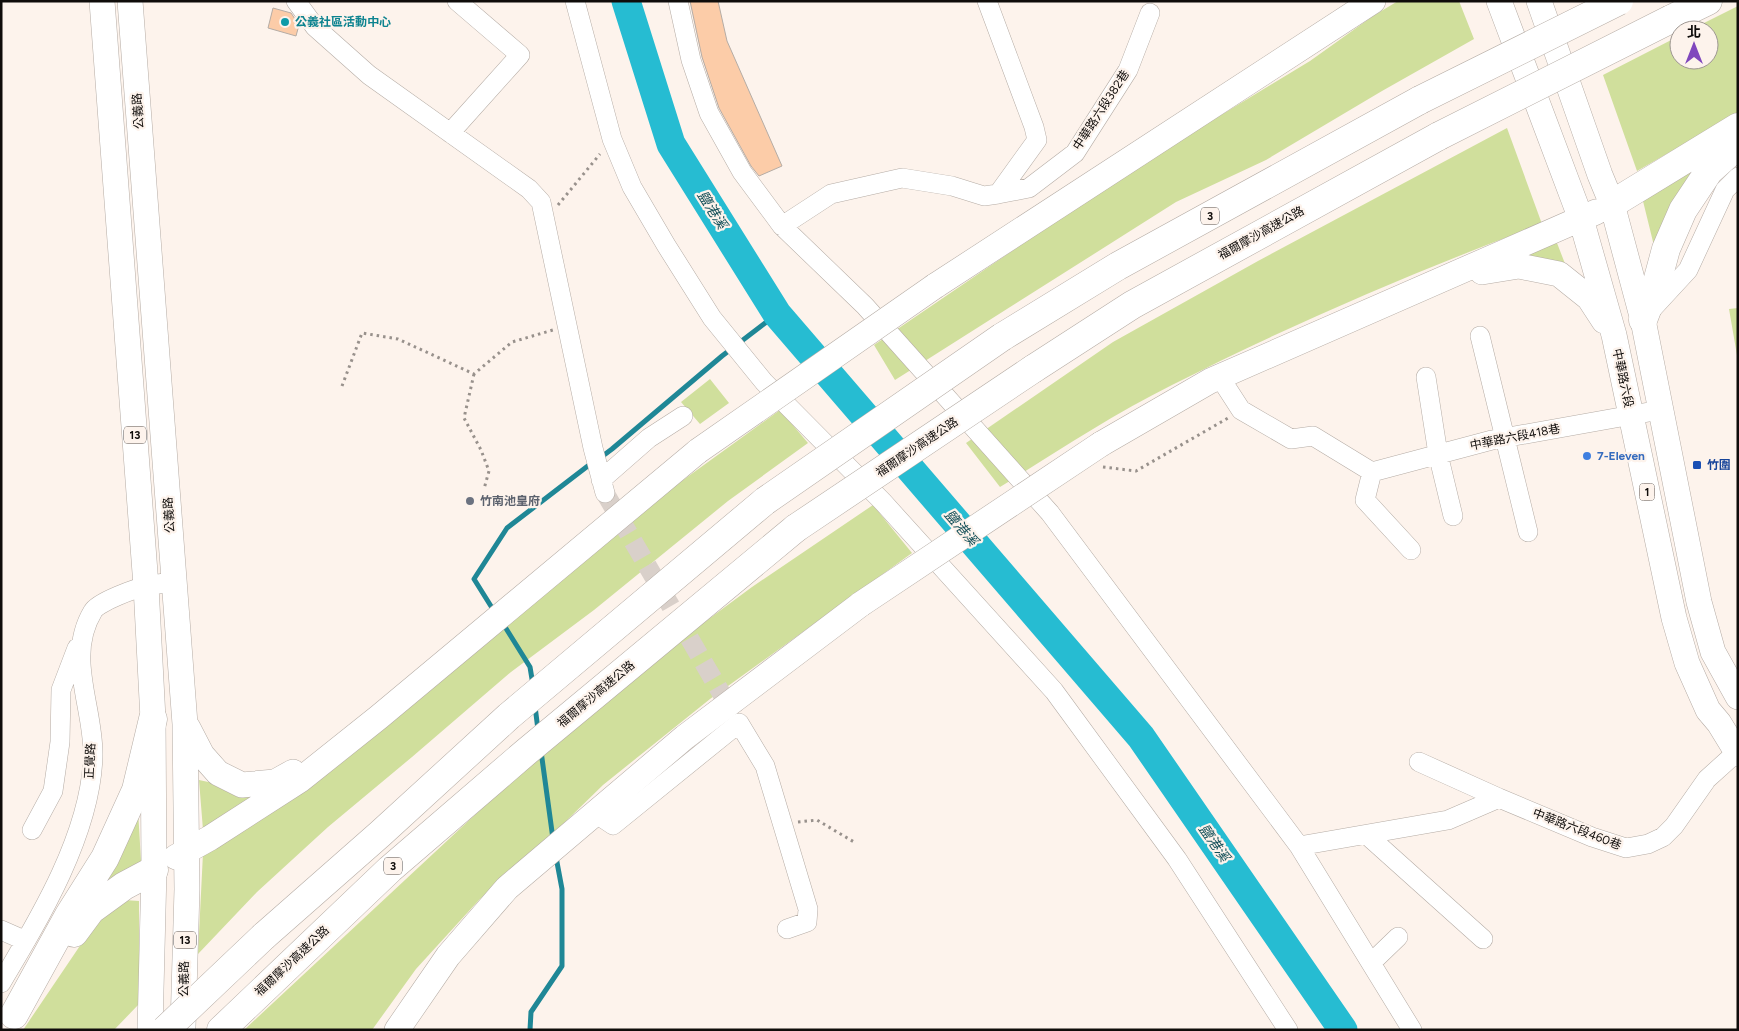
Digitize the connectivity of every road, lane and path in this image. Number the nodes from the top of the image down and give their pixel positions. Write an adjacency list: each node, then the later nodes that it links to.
1 (102, 1): 48 (main road, 13)
2 (130, 1): 47 (main road, 公義路 / 13)
3 (296, 1): 17 (street)
4 (457, 1): 17 (street)
5 (576, 1): 18 (street)
6 (678, 1): 25 (street)
7 (986, 1): 21 (street)
8 (1352, 1): 15 (main road)
9 (1373, 1): 15 (main road)
10 (1499, 1): 23 (main road, 中華路六段 / 1)
11 (1539, 1): 22 (main road)
12 (1619, 1): 74 (highway, 3, bridge)
13 (1708, 1): 76 (highway, 福爾摩沙高速公路 / 3, bridge)
14 (1150, 13): 21 (street, 中華路六段382巷)
15 (1303, 46): 51 (main road, bridge)
16 (1738, 127): 22 (highway)
17 (450, 133): 24 (street)
18 (612, 138): 24 (path); 78 (street)
19 (1738, 145): 27 (highway)
20 (1738, 177): 27 (street)
21 (998, 194): 25 (street, 中華路六段382巷)
22 (1612, 204): 23 (main road); 27 (main road)
23 (1581, 219): 26 (main road); 29 (main road, 中華路六段 / 1)
24 (544, 220): 28 (street)
25 (782, 226): 62 (street)
26 (1384, 304): 29 (main road); 32 (main road)
27 (1643, 320): 36 (main road)
28 (567, 325): 31 (path); 37 (street)
29 (1614, 335): 38 (main road, 中華路六段 / 1)
30 (1480, 336): 39 (street)
31 (474, 374): 34 (path); 43 (path)
32 (1220, 376): 35 (street); 57 (main road, bridge)
33 (1426, 378): 40 (street)
34 (342, 386)
35 (1242, 410): 41 (path); 42 (street)
36 (1660, 410): 38 (street, 中華路六段418巷); 50 (main road)
37 (683, 416)
38 (1630, 416): 39 (street, 中華路六段418巷); 54 (main road, 中華路六段 / 1)
39 (1505, 438): 40 (street, 中華路六段418巷); 45 (street)
40 (1438, 454): 42 (street, 中華路六段418巷); 44 (street)
41 (1097, 472)
42 (1372, 472): 46 (street)
43 (484, 489)
44 (1454, 516)
45 (1528, 532)
46 (1411, 550)
47 (174, 582): 48 (street, 正覺路); 53 (main road, 公義路 / 13)
48 (146, 586): 49 (street, 正覺路); 52 (main road, 13)
49 (81, 639): 59 (street); 69 (street, 正覺路)
50 (1738, 697)
51 (379, 717): 53 (main road); 63 (main road)
52 (153, 719): 64 (main road, 13); 72 (highway)
53 (185, 724): 63 (main road, 公義路 / 13)
54 (1737, 752): 56 (street, 中華路六段460巷)
55 (1419, 762): 56 (street, 中華路六段460巷)
56 (1499, 798): 60 (street)
57 (595, 813): 58 (street); 77 (main road)
58 (783, 824): 61 (path); 65 (street)
59 (32, 830)
60 (1367, 834): 62 (street); 68 (street)
61 (854, 842)
62 (1299, 846): 70 (street)
63 (187, 850): 64 (main road); 75 (main road, 公義路 / 13)
64 (154, 870): 72 (highway); 73 (main road, 13)
65 (787, 929)
66 (1, 930): 69 (street)
67 (1398, 937): 70 (street)
68 (1483, 939)
69 (26, 941): 71 (street, 正覺路)
70 (1371, 963): 79 (street)
71 (1, 983)
72 (9, 1023)
73 (150, 1030)
74 (165, 1030)
75 (183, 1030)
76 (220, 1030)
77 (397, 1030)
78 (1288, 1030)
79 (1412, 1030)

